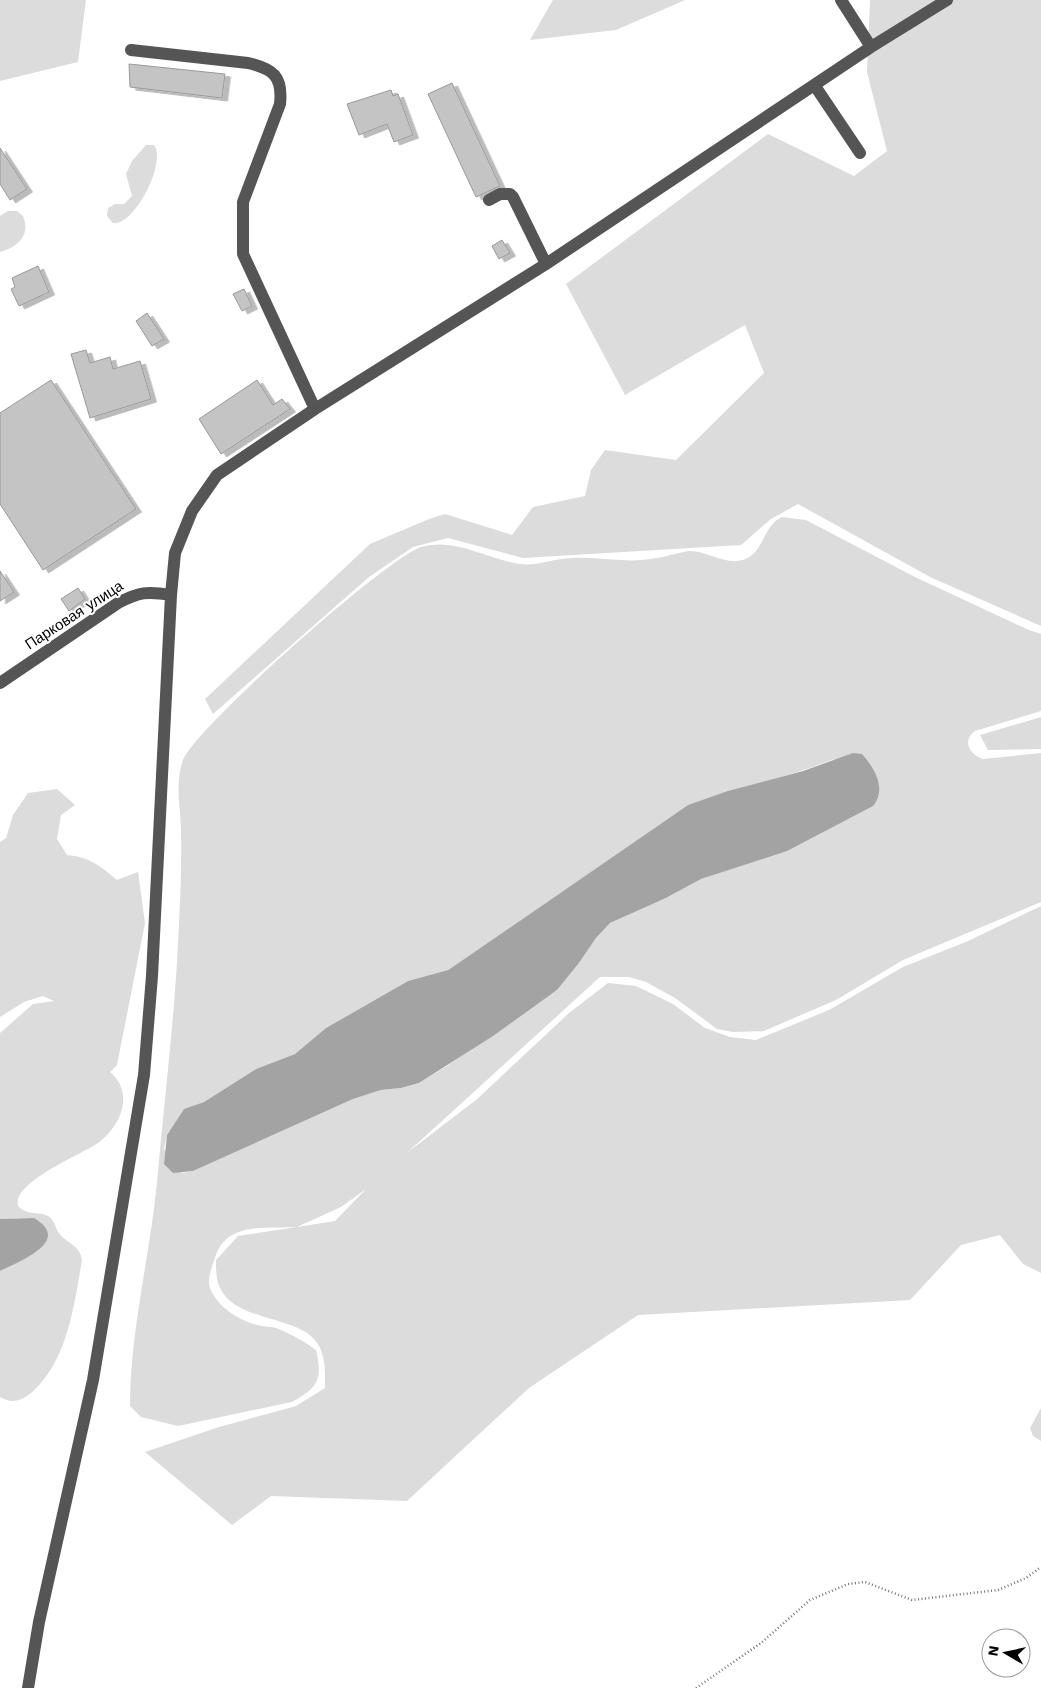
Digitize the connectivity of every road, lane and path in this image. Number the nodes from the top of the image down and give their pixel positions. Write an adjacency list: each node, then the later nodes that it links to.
1 (841, 0): 3 (street)
2 (946, 0): 3 (street)
3 (871, 47): 5 (street)
4 (131, 50): 9 (street)
5 (815, 86): 6 (street); 8 (street)
6 (860, 153)
7 (489, 200): 8 (street)
8 (546, 264): 9 (street)
9 (315, 409): 10 (street)
10 (171, 595): 11 (street, Парковая улица); 13 (street)
11 (0, 683)
12 (1041, 1567): 14 (path)
13 (28, 1688)
14 (696, 1688)

